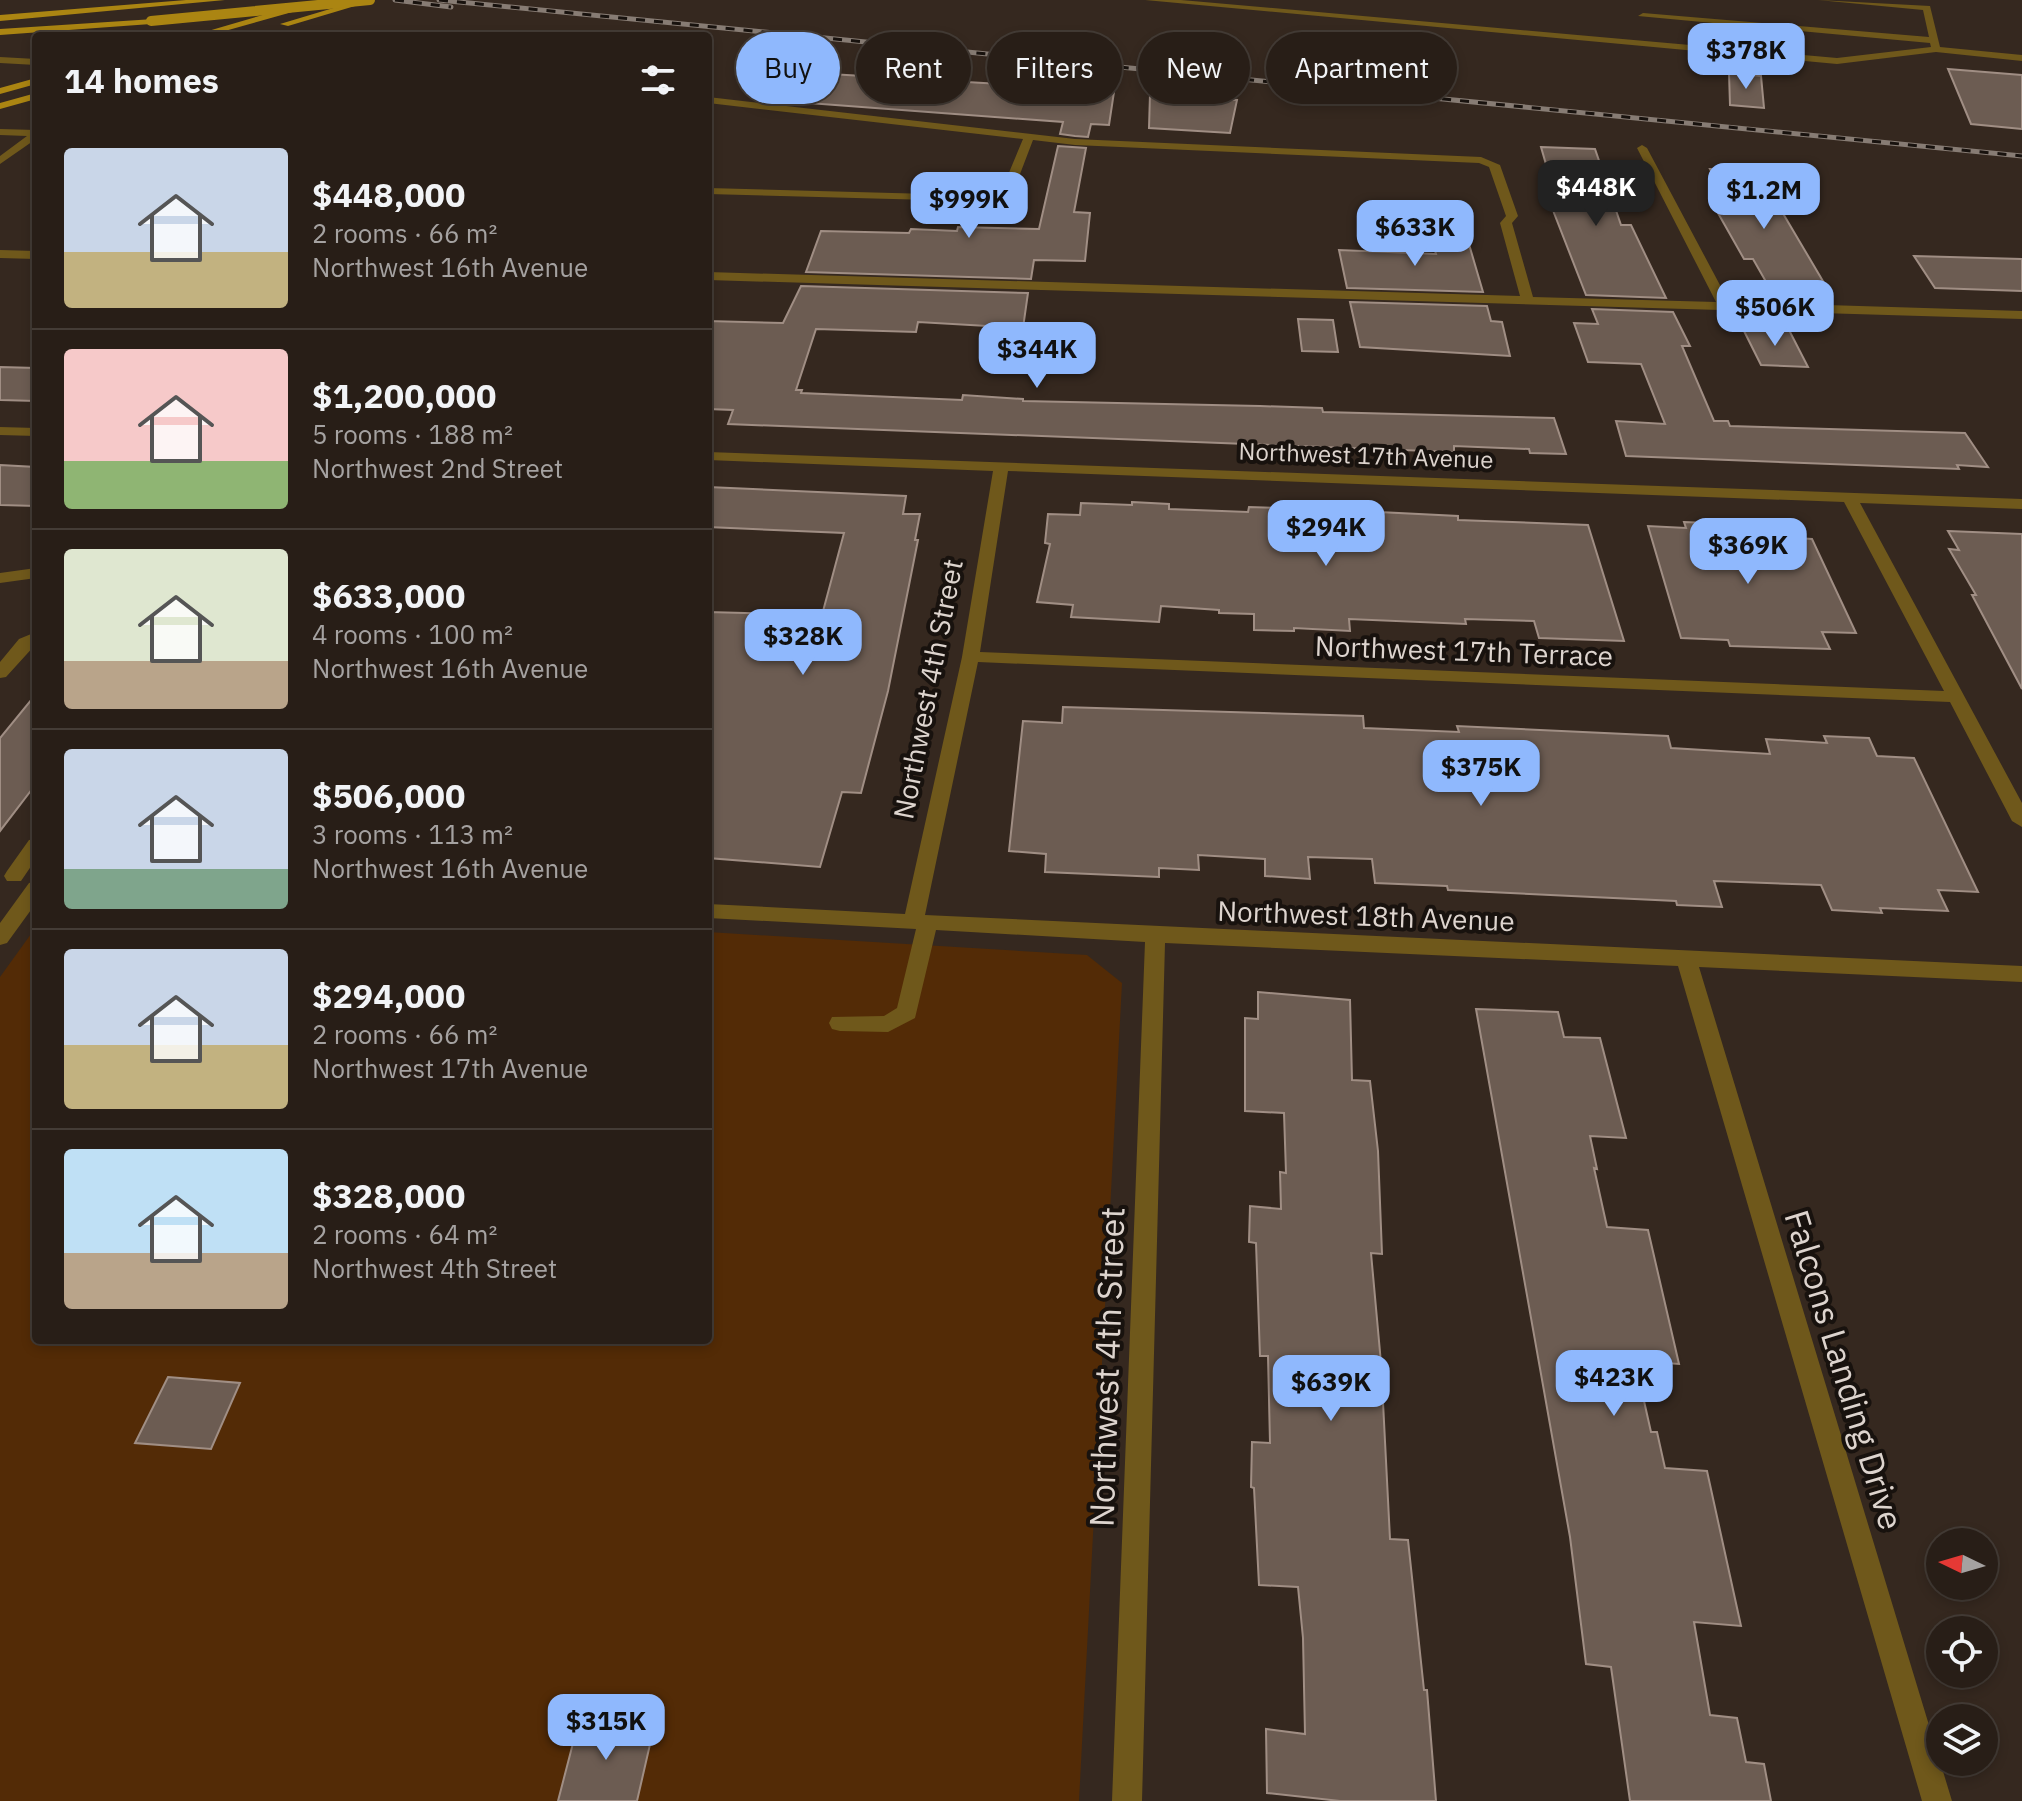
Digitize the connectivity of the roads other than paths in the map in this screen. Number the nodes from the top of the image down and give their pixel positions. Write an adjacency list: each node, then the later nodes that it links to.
1 (220, 0): 7 (main road)
2 (327, 0): 10 (main road)
3 (370, 0): 8 (main road); 9 (main road, bridge)
4 (1150, 0): 11 (street)
5 (1823, 0): 11 (street)
6 (1643, 16): 11 (street)
7 (0, 18)
8 (278, 26)
9 (0, 32)
10 (211, 32)
11 (1935, 45): 12 (street)
12 (2022, 58)
13 (0, 60): 14 (street)
14 (32, 62)
15 (32, 82): 16 (main road)
16 (0, 91)
17 (32, 97): 19 (main road)
18 (712, 100): 23 (street)
19 (0, 106)
20 (0, 132): 21 (street)
21 (32, 134)
22 (32, 137): 26 (street)
23 (1029, 138): 28 (street); 34 (street)
24 (1642, 148): 35 (street)
25 (0, 151): 26 (street)
26 (14, 151): 27 (street)
27 (0, 161)
28 (1009, 187)
29 (712, 191): 30 (street)
30 (930, 197)
31 (0, 254): 32 (street)
32 (32, 255)
33 (712, 276): 34 (street)
34 (1528, 301): 35 (street)
35 (1724, 306): 36 (street)
36 (2022, 315)
37 (0, 431): 38 (street)
38 (32, 432)
39 (712, 456): 40 (street, Northwest 17th Avenue)
40 (1001, 467): 41 (street, Northwest 17th Avenue); 46 (street, Northwest 4th Street)
41 (1849, 497): 42 (street, Northwest 17th Avenue); 48 (street)
42 (2022, 504)
43 (32, 574): 44 (street)
44 (0, 578)
45 (32, 639): 47 (street)
46 (971, 657): 48 (street, Northwest 17th Terrace); 55 (street, Northwest 4th Street)
47 (0, 673)
48 (1956, 697): 49 (street)
49 (2022, 821)
50 (32, 849): 51 (street)
51 (7, 876): 52 (street)
52 (32, 878)
53 (32, 894): 57 (street)
54 (712, 911): 55 (street, Northwest 18th Avenue)
55 (920, 922): 56 (street, Northwest 18th Avenue); 60 (street, Northwest 4th Street)
56 (1155, 935): 58 (street, Northwest 18th Avenue); 61 (street, Northwest 4th Street)
57 (0, 938)
58 (1686, 958): 59 (street, Northwest 18th Avenue); 62 (street, Falcons Landing Drive)
59 (2022, 974)
60 (840, 1023)
61 (1127, 1801)
62 (1937, 1801)

